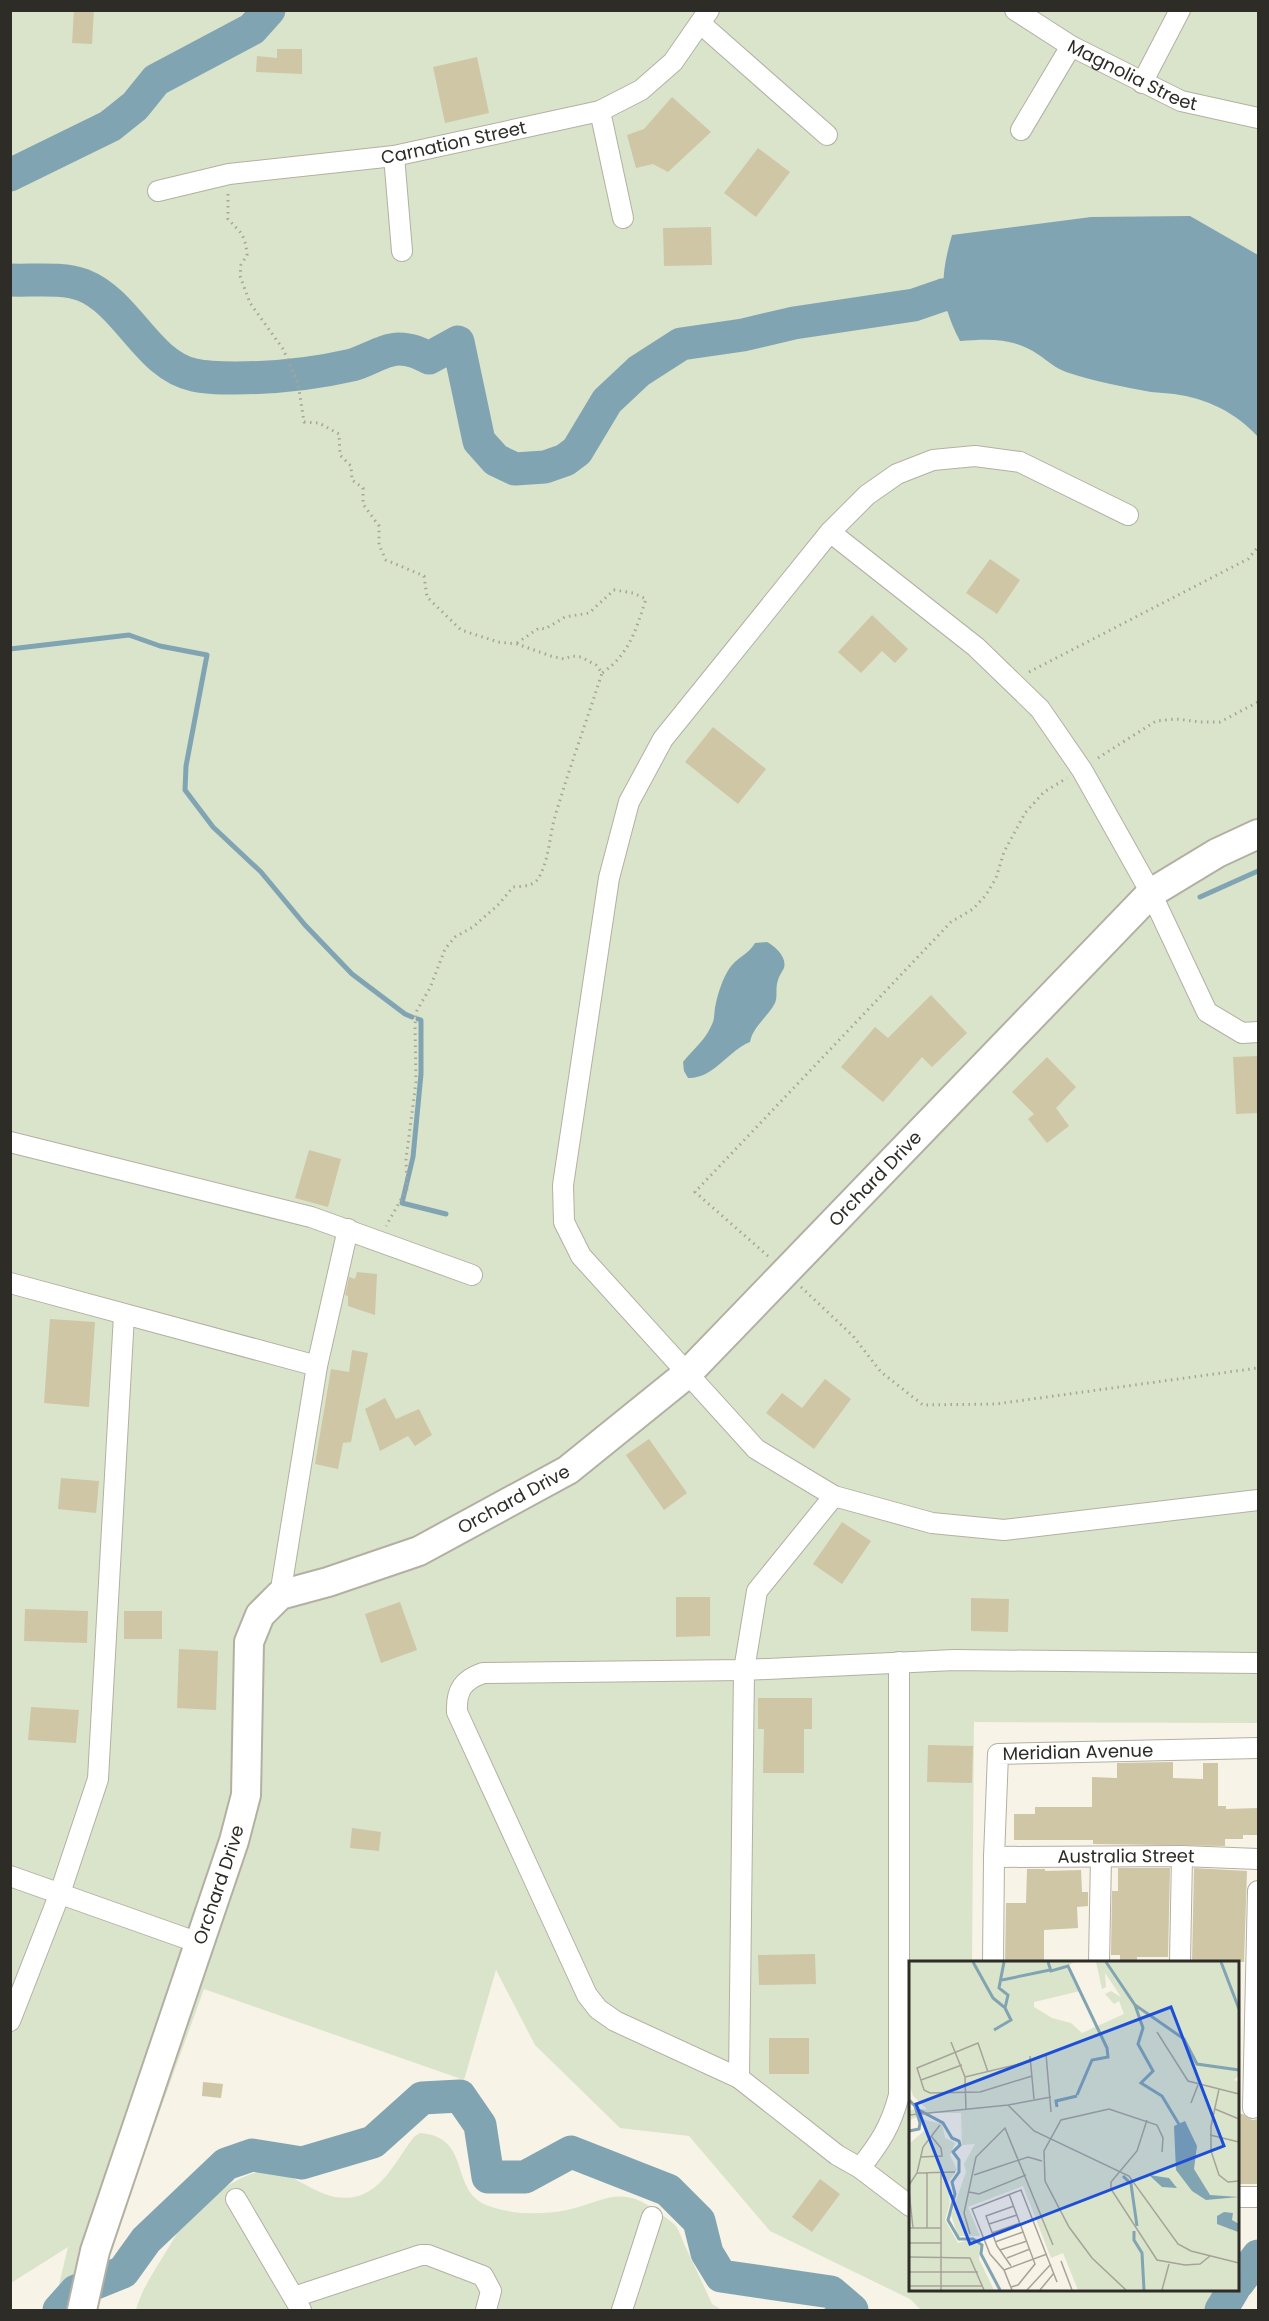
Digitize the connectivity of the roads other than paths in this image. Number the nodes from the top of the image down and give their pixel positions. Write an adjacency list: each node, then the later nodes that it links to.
1 (1015, 10): 4 (street, Magnolia Street)
2 (1180, 10): 5 (street)
3 (705, 17): 6 (street, Carnation Street); 9 (street)
4 (1071, 46): 5 (street, Magnolia Street); 8 (street)
5 (1142, 83): 7 (street, Magnolia Street)
6 (600, 111): 10 (street, Carnation Street); 12 (street)
7 (1258, 118)
8 (1021, 130)
9 (827, 135)
10 (394, 156): 11 (street, Carnation Street); 13 (street)
11 (158, 191)
12 (623, 218)
13 (402, 251)
14 (1128, 515): 15 (street)
15 (830, 532): 17 (street); 25 (street)
16 (1258, 834): 17 (street, Orchard Drive)
17 (1151, 893): 18 (street); 25 (street, Orchard Drive)
18 (1258, 1032)
19 (10, 1142): 20 (street)
20 (348, 1229): 21 (street); 24 (street)
21 (472, 1275)
22 (10, 1283): 23 (street)
23 (124, 1315): 24 (street); 39 (street)
24 (317, 1366): 28 (street)
25 (688, 1373): 26 (street); 28 (street, Orchard Drive)
26 (834, 1496): 27 (street); 31 (street)
27 (1258, 1500)
28 (280, 1595): 40 (street, Orchard Drive)
29 (899, 1662): 30 (street); 31 (street); 47 (street)
30 (1258, 1663)
31 (744, 1670): 45 (street); 45 (street)
32 (1258, 1748): 34 (street, Meridian Avenue)
33 (1182, 1856): 35 (street, Australia Street); 36 (street, Australia Street); 43 (street)
34 (994, 1857): 35 (street, Australia Street); 41 (street, Meridian Avenue)
35 (1101, 1857): 42 (street)
36 (1258, 1859)
37 (10, 1875): 39 (street)
38 (1258, 1891): 46 (street)
39 (60, 1893): 40 (street); 44 (street)
40 (199, 1943): 54 (street, Orchard Drive)
41 (993, 1961)
42 (1098, 1961)
43 (1180, 1961)
44 (10, 2021)
45 (739, 2078): 47 (street)
46 (1250, 2108)
47 (861, 2168): 51 (street)
48 (1239, 2197): 49 (street)
49 (1258, 2197)
50 (236, 2199): 53 (street)
51 (909, 2205)
52 (652, 2217): 56 (street)
53 (298, 2304): 55 (street)
54 (82, 2310)
55 (486, 2310)
56 (622, 2310)

